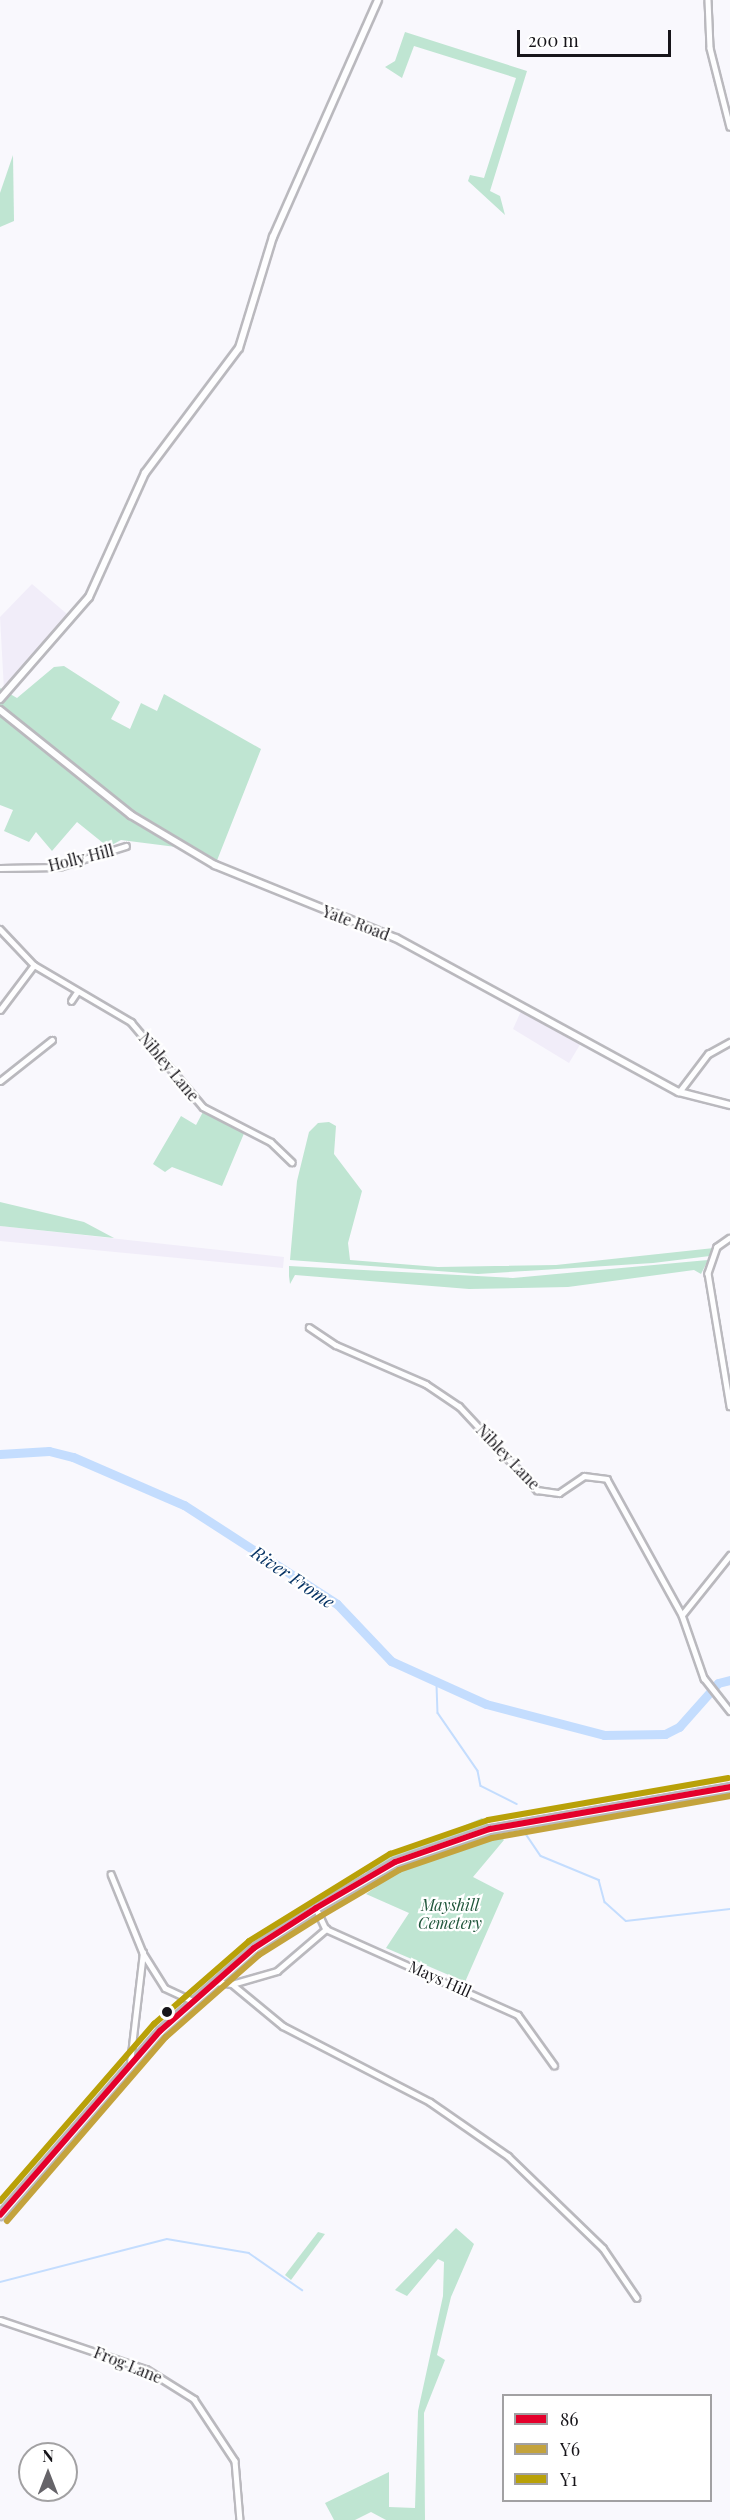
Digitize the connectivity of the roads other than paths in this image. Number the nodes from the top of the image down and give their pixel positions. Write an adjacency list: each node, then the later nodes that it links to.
1 (378, 0): 4 (main road)
2 (708, 0): 3 (street)
3 (730, 127)
4 (0, 699)
5 (0, 710): 16 (main road, Yate Road)
6 (126, 846): 7 (street, Holly Hill)
7 (0, 867)
8 (0, 929): 9 (street, Nibley Lane)
9 (34, 965): 10 (street, Nibley Lane); 12 (street)
10 (77, 992): 11 (street); 18 (street, Nibley Lane)
11 (71, 1001)
12 (0, 1009)
13 (730, 1042): 16 (street)
14 (51, 1043): 15 (street)
15 (0, 1081)
16 (679, 1092): 17 (main road, Yate Road)
17 (730, 1105)
18 (292, 1162)
19 (730, 1239): 21 (street)
20 (309, 1327): 23 (street, Nibley Lane)
21 (730, 1406)
22 (730, 1555): 23 (street)
23 (682, 1615): 24 (street, Nibley Lane)
24 (730, 1711)
25 (730, 1787): 27 (main road)
26 (111, 1874): 29 (street)
27 (316, 1908): 28 (street); 30 (main road)
28 (326, 1929): 31 (street); 34 (street, Mays Hill)
29 (143, 1953): 32 (street); 33 (street)
30 (214, 1980): 31 (street); 32 (main road)
31 (231, 1984): 36 (street)
32 (193, 2001): 33 (main road)
33 (130, 2063): 35 (main road)
34 (554, 2065)
35 (0, 2215)
36 (637, 2298)
37 (0, 2320): 38 (street, Frog Lane)
38 (240, 2520)

